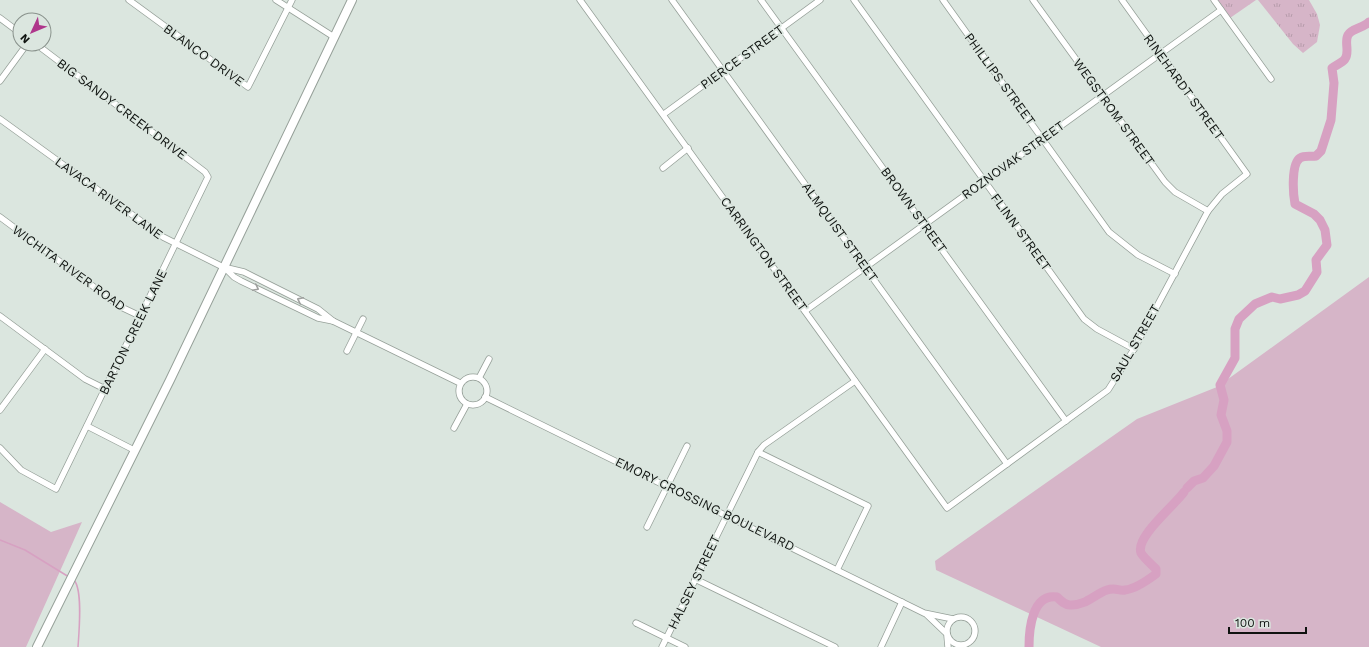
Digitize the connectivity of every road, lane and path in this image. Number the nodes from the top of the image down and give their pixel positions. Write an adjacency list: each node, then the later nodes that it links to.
1 (129, 0): 14 (street, BLANCO DRIVE)
2 (276, 0): 14 (street)
3 (292, 0): 14 (street)
4 (352, 0): 19 (main road)
5 (580, 0): 27 (street, CARRINGTON STREET)
6 (672, 0): 23 (street, ALMQUIST STREET)
7 (761, 0): 18 (street, BROWN STREET)
8 (820, 0): 18 (street, PIERCE STREET)
9 (854, 0): 34 (street, FLINN STREET)
10 (943, 0): 29 (street, PHILLIPS STREET)
11 (1033, 0): 26 (street, WEGSTROM STREET)
12 (1122, 0): 22 (street, RINEHARDT STREET)
13 (1214, 0): 15 (street)
14 (288, 9): 19 (street)
15 (1221, 10): 22 (street, ROZNOVAK STREET); 24 (street)
16 (0, 18): 17 (street)
17 (12, 27)
18 (781, 28): 23 (street, PIERCE STREET); 37 (street, BROWN STREET)
19 (334, 37): 40 (main road)
20 (21, 52): 25 (street)
21 (47, 52): 33 (street, BIG SANDY CREEK DRIVE)
22 (1161, 54): 26 (street, ROZNOVAK STREET); 32 (street, RINEHARDT STREET)
23 (723, 71): 27 (street, PIERCE STREET); 39 (street, ALMQUIST STREET)
24 (1271, 79)
25 (0, 81)
26 (1102, 96): 29 (street, ROZNOVAK STREET); 35 (street, WEGSTROM STREET)
27 (664, 114): 30 (street, CARRINGTON STREET)
28 (0, 119): 38 (street, LAVACA RIVER LANE)
29 (1043, 138): 34 (street, ROZNOVAK STREET); 41 (street, PHILLIPS STREET)
30 (688, 148): 31 (street); 42 (street, CARRINGTON STREET)
31 (663, 168)
32 (1247, 174): 35 (street, SAUL STREET)
33 (207, 175): 38 (street, BARTON CREEK LANE)
34 (984, 181): 37 (street, ROZNOVAK STREET); 49 (street, FLINN STREET)
35 (1208, 211): 41 (street, SAUL STREET)
36 (0, 217): 44 (street, WICHITA RIVER ROAD)
37 (924, 224): 39 (street, ROZNOVAK STREET); 59 (street, BROWN STREET)
38 (176, 244): 40 (street, LAVACA RIVER LANE); 44 (street, BARTON CREEK LANE)
39 (864, 266): 42 (street, ROZNOVAK STREET); 66 (street, ALMQUIST STREET)
40 (223, 267): 46 (street, one-way to 40); 46 (street, one-way to 46); 64 (main road)
41 (1174, 274): 49 (street, SAUL STREET)
42 (805, 311): 53 (street, CARRINGTON STREET)
43 (0, 316): 48 (street)
44 (140, 316): 55 (street, BARTON CREEK LANE)
45 (363, 319): 47 (street)
46 (333, 321): 47 (street)
47 (357, 332): 50 (street); 54 (street)
48 (45, 349): 55 (street); 58 (street)
49 (1134, 349): 59 (street, SAUL STREET)
50 (347, 351)
51 (489, 359): 52 (street)
52 (478, 378): 54 (street); 56 (street)
53 (855, 381): 65 (street, HALSEY STREET); 68 (street, CARRINGTON STREET)
54 (460, 383): 57 (street)
55 (105, 389): 60 (street, BARTON CREEK LANE)
56 (485, 397): 57 (street); 67 (street, EMORY CROSSING BOULEVARD)
57 (467, 404): 61 (street)
58 (0, 410)
59 (1066, 421): 66 (street, SAUL STREET)
60 (87, 426): 63 (street, BARTON CREEK LANE); 64 (street)
61 (454, 428)
62 (687, 446): 67 (street)
63 (0, 448)
64 (134, 450): 80 (main road)
65 (758, 452): 69 (street, HALSEY STREET); 71 (street)
66 (1007, 464): 68 (street, SAUL STREET)
67 (668, 486): 69 (street, EMORY CROSSING BOULEVARD); 70 (street)
68 (947, 508)
69 (727, 515): 71 (street, EMORY CROSSING BOULEVARD); 72 (street, HALSEY STREET)
70 (647, 527)
71 (837, 570): 73 (street, EMORY CROSSING BOULEVARD)
72 (695, 579): 78 (street, HALSEY STREET); 83 (street)
73 (902, 602): 74 (street, EMORY CROSSING BOULEVARD); 84 (street)
74 (924, 613): 75 (street); 77 (street)
75 (953, 619): 77 (street); 79 (street)
76 (636, 623): 78 (street)
77 (947, 635): 79 (street); 85 (street)
78 (666, 638): 81 (street, HALSEY STREET); 82 (street)
79 (962, 646)
80 (37, 647)
81 (662, 647)
82 (685, 647)
83 (835, 647)
84 (881, 647)
85 (948, 647)

